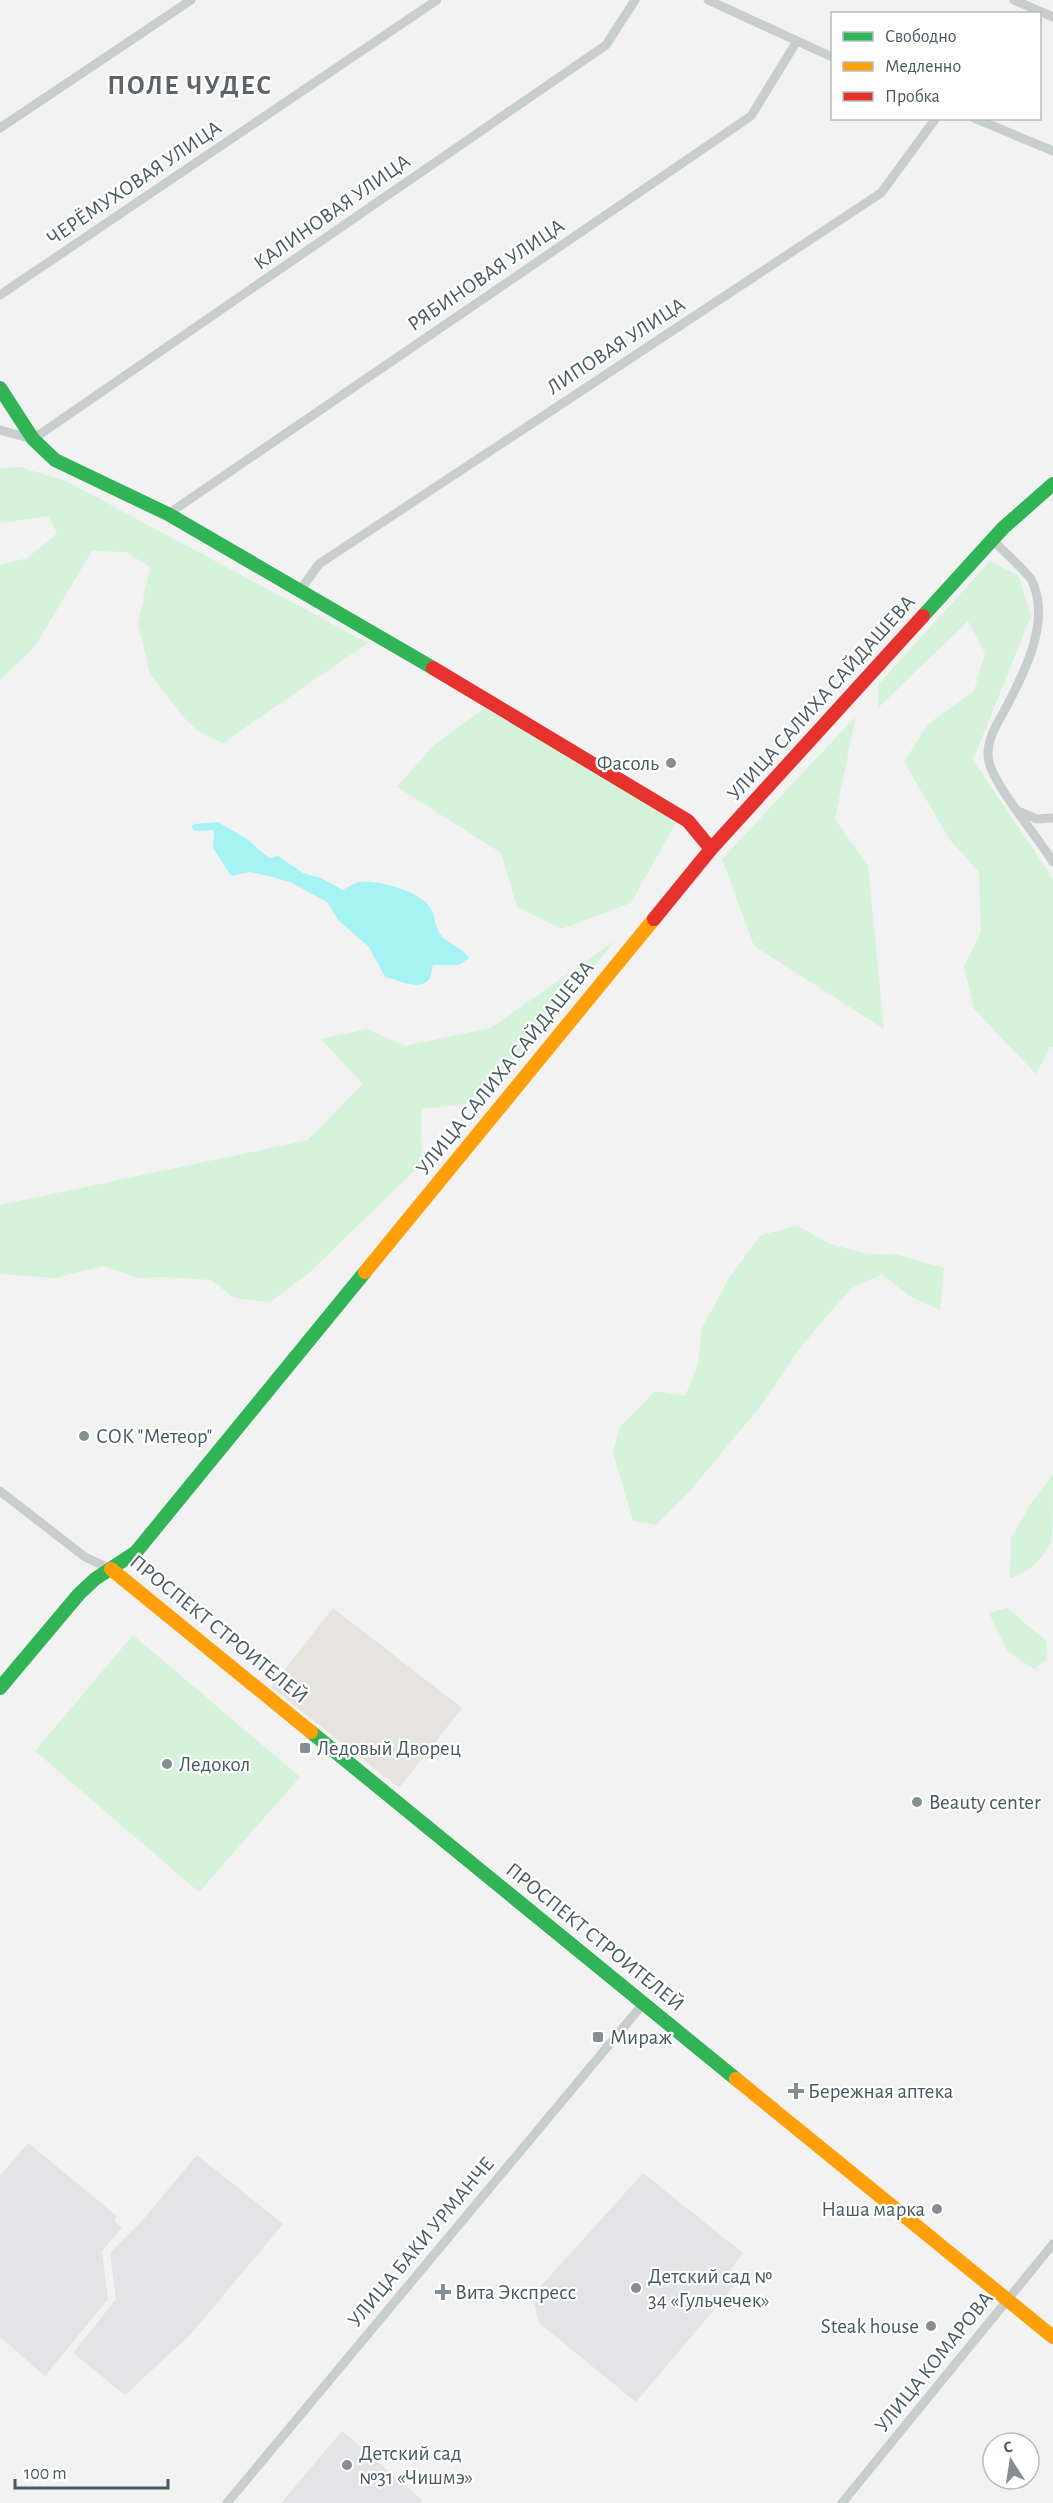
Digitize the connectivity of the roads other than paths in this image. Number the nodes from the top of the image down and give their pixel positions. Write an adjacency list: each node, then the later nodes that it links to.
1 (191, 0): 11 (street)
2 (437, 0): 13 (street, ЧЕРЁМУХОВАЯ УЛИЦА)
3 (635, 0): 16 (street, КАЛИНОВАЯ УЛИЦА)
4 (708, 0): 7 (street)
5 (1014, 0): 6 (street)
6 (1053, 17)
7 (797, 41): 8 (street); 18 (street, РЯБИНОВАЯ УЛИЦА)
8 (831, 57)
9 (935, 120): 20 (street, ЛИПОВАЯ УЛИЦА)
10 (979, 120): 12 (street)
11 (0, 128)
12 (1053, 151)
13 (0, 295)
14 (0, 388): 16 (street)
15 (0, 430): 16 (street)
16 (33, 439): 18 (street)
17 (1053, 484): 19 (street, УЛИЦА САЛИХА САЙДАШЕВА)
18 (168, 514): 20 (street)
19 (993, 540): 21 (street); 23 (street, УЛИЦА САЛИХА САЙДАШЕВА)
20 (301, 589): 23 (street)
21 (1019, 811): 22 (street); 24 (street)
22 (1053, 818)
23 (711, 849): 26 (street, УЛИЦА САЛИХА САЙДАШЕВА)
24 (1053, 862)
25 (0, 1491): 26 (street)
26 (111, 1569): 27 (street, УЛИЦА САЛИХА САЙДАШЕВА); 28 (street, ПРОСПЕКТ СТРОИТЕЛЕЙ)
27 (0, 1688)
28 (643, 2004): 30 (street, ПРОСПЕКТ СТРОИТЕЛЕЙ); 32 (street, УЛИЦА БАКИ УРМАНЧЕ)
29 (1053, 2244): 30 (street, УЛИЦА КОМАРОВА)
30 (1007, 2301): 31 (street, ПРОСПЕКТ СТРОИТЕЛЕЙ); 33 (street, УЛИЦА КОМАРОВА)
31 (1053, 2337)
32 (227, 2503)
33 (842, 2503)

